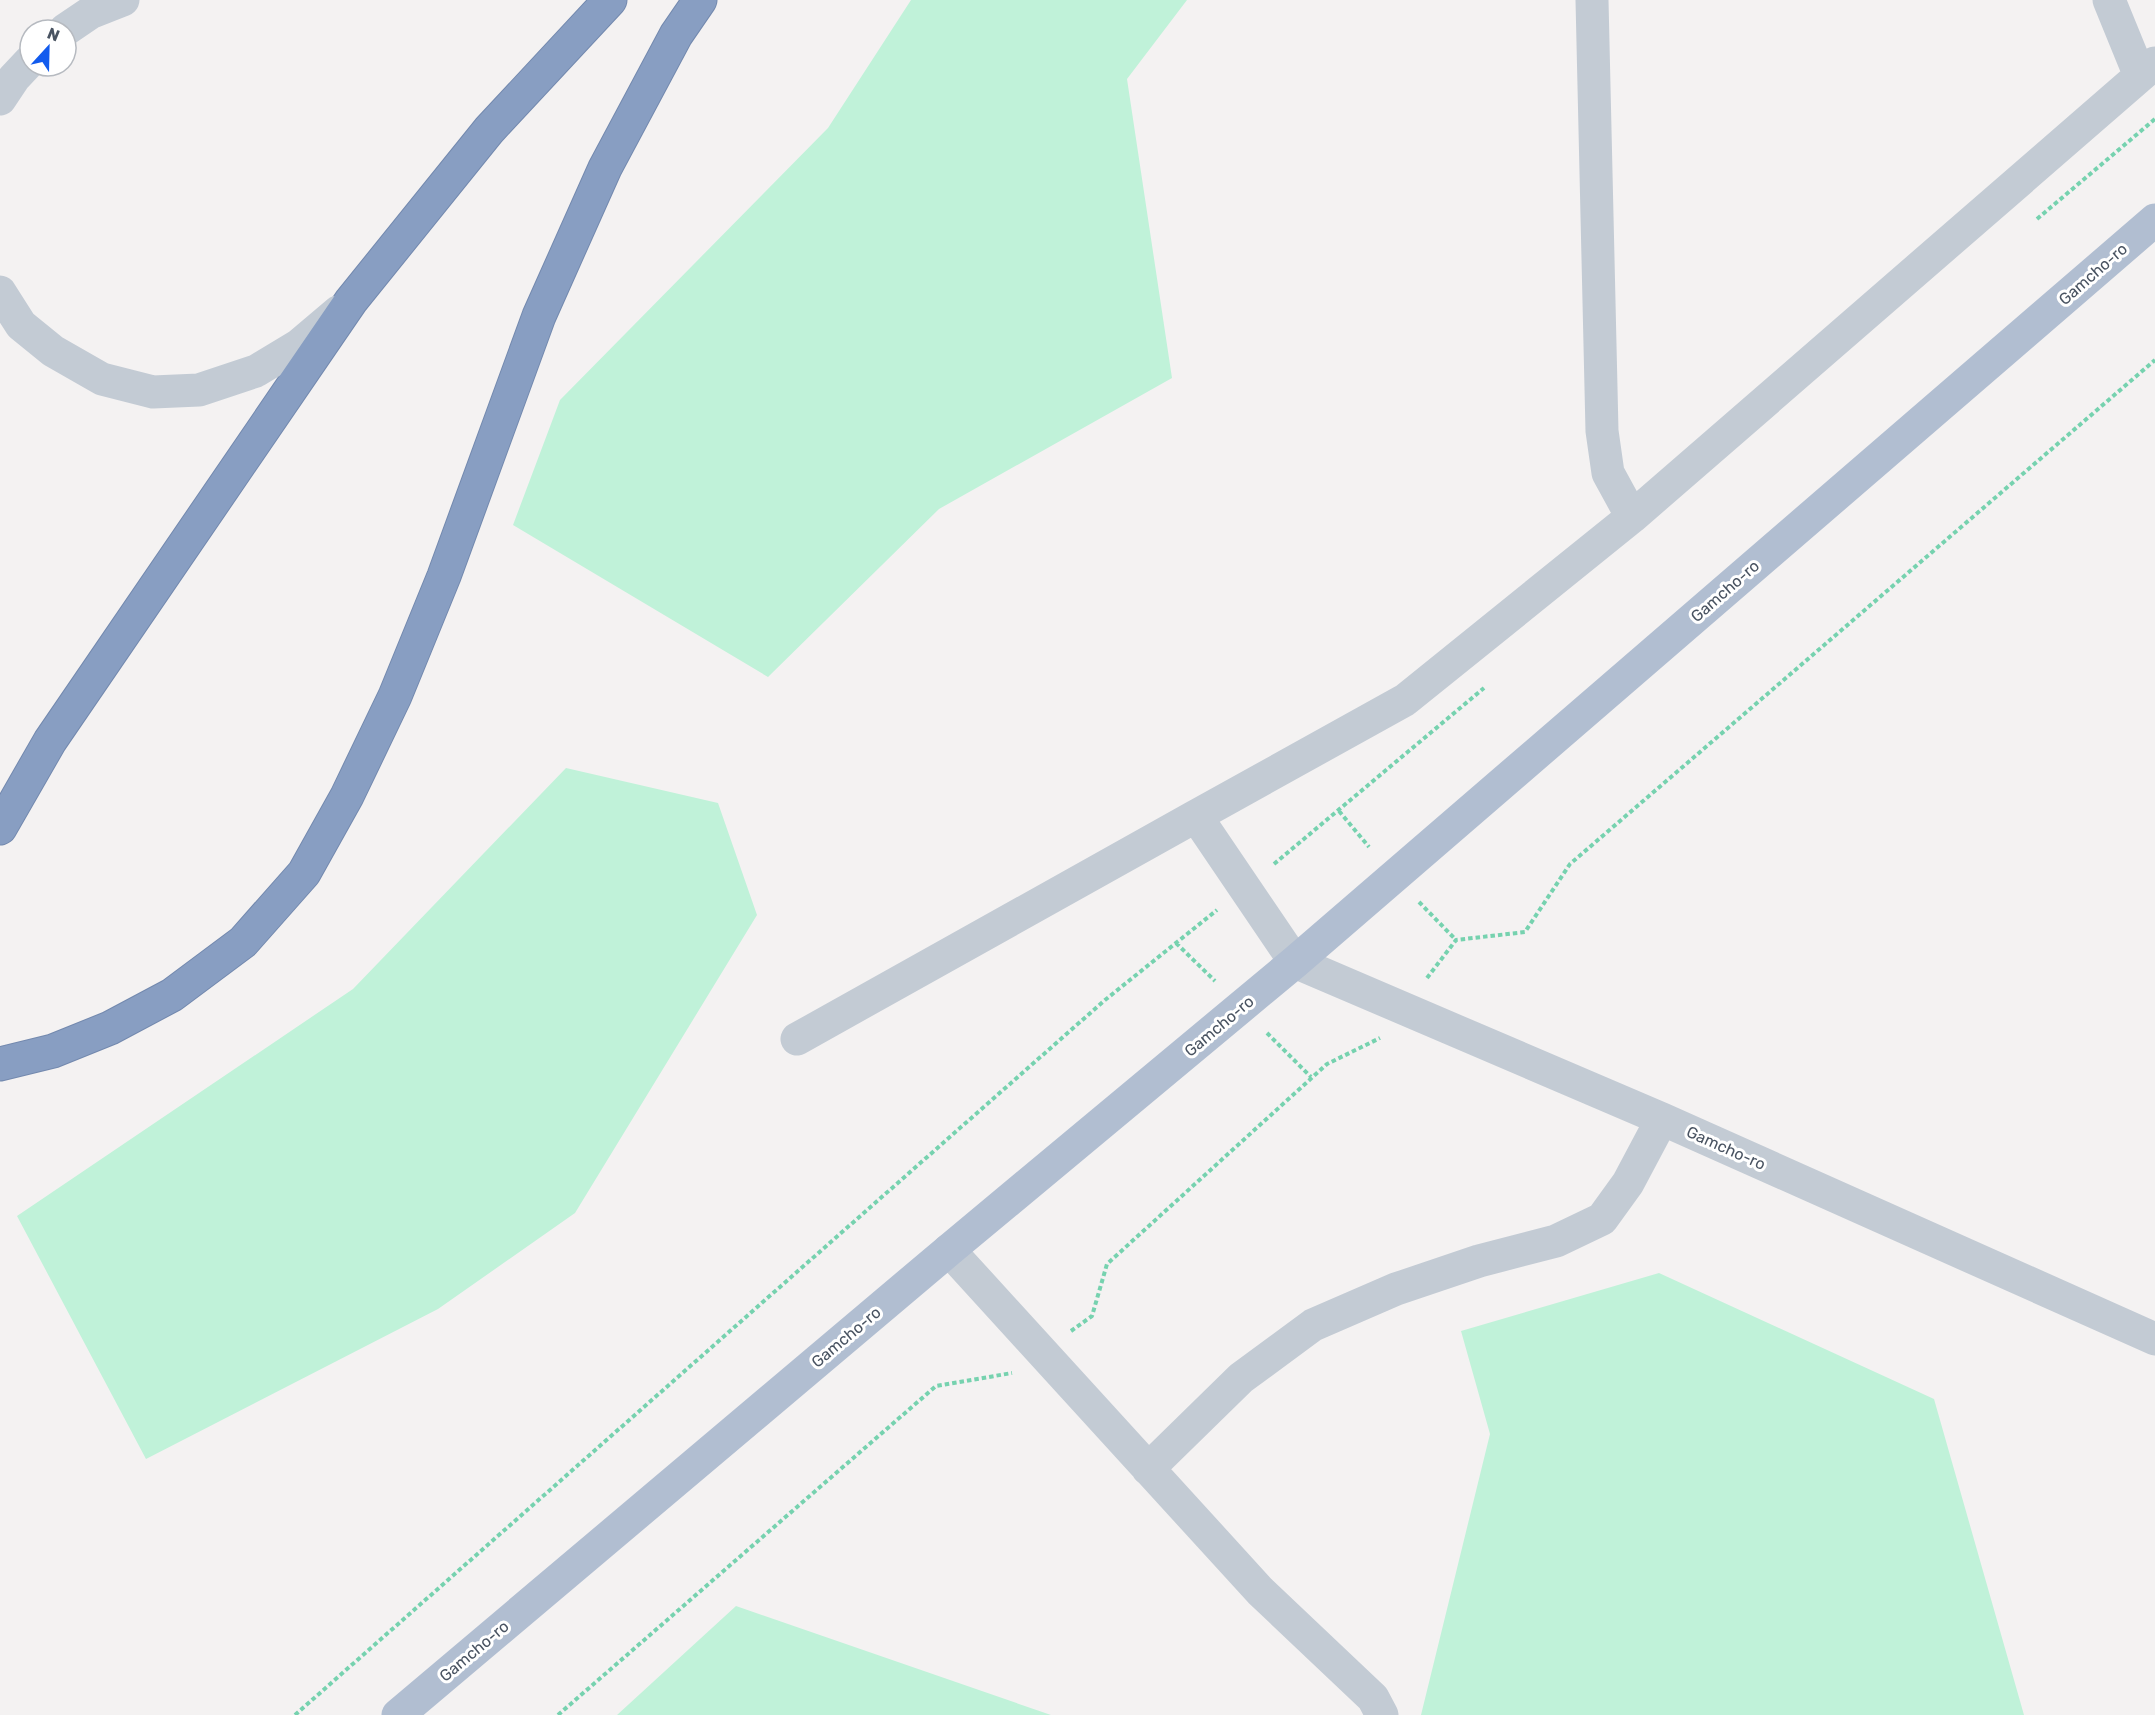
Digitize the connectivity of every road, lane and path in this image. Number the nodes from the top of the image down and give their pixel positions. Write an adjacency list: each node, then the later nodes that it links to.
1 (123, 0): 6 (street)
2 (610, 0): 12 (highway)
3 (700, 0): 20 (highway)
4 (1592, 0): 14 (street)
5 (2109, 0): 7 (street)
6 (78, 22)
7 (2147, 69): 14 (street)
8 (18, 74): 9 (street)
9 (0, 99)
10 (2155, 220): 17 (main road, Gamcho-ro)
11 (0, 292): 12 (street)
12 (351, 301): 16 (highway)
13 (2155, 360): 18 (path)
14 (1632, 517): 15 (street)
15 (1196, 816): 17 (street); 19 (street)
16 (0, 828)
17 (1295, 962): 18 (street, Gamcho-ro); 22 (main road, Gamcho-ro)
18 (1403, 1008): 21 (street, Gamcho-ro); 24 (path)
19 (797, 1039)
20 (0, 1064)
21 (1662, 1119): 23 (street, Gamcho-ro); 25 (street)
22 (949, 1250): 24 (street); 26 (main road, Gamcho-ro)
23 (2155, 1339)
24 (1042, 1353): 25 (street); 27 (path)
25 (1148, 1470): 28 (street)
26 (398, 1715)
27 (558, 1715)
28 (1382, 1715)

